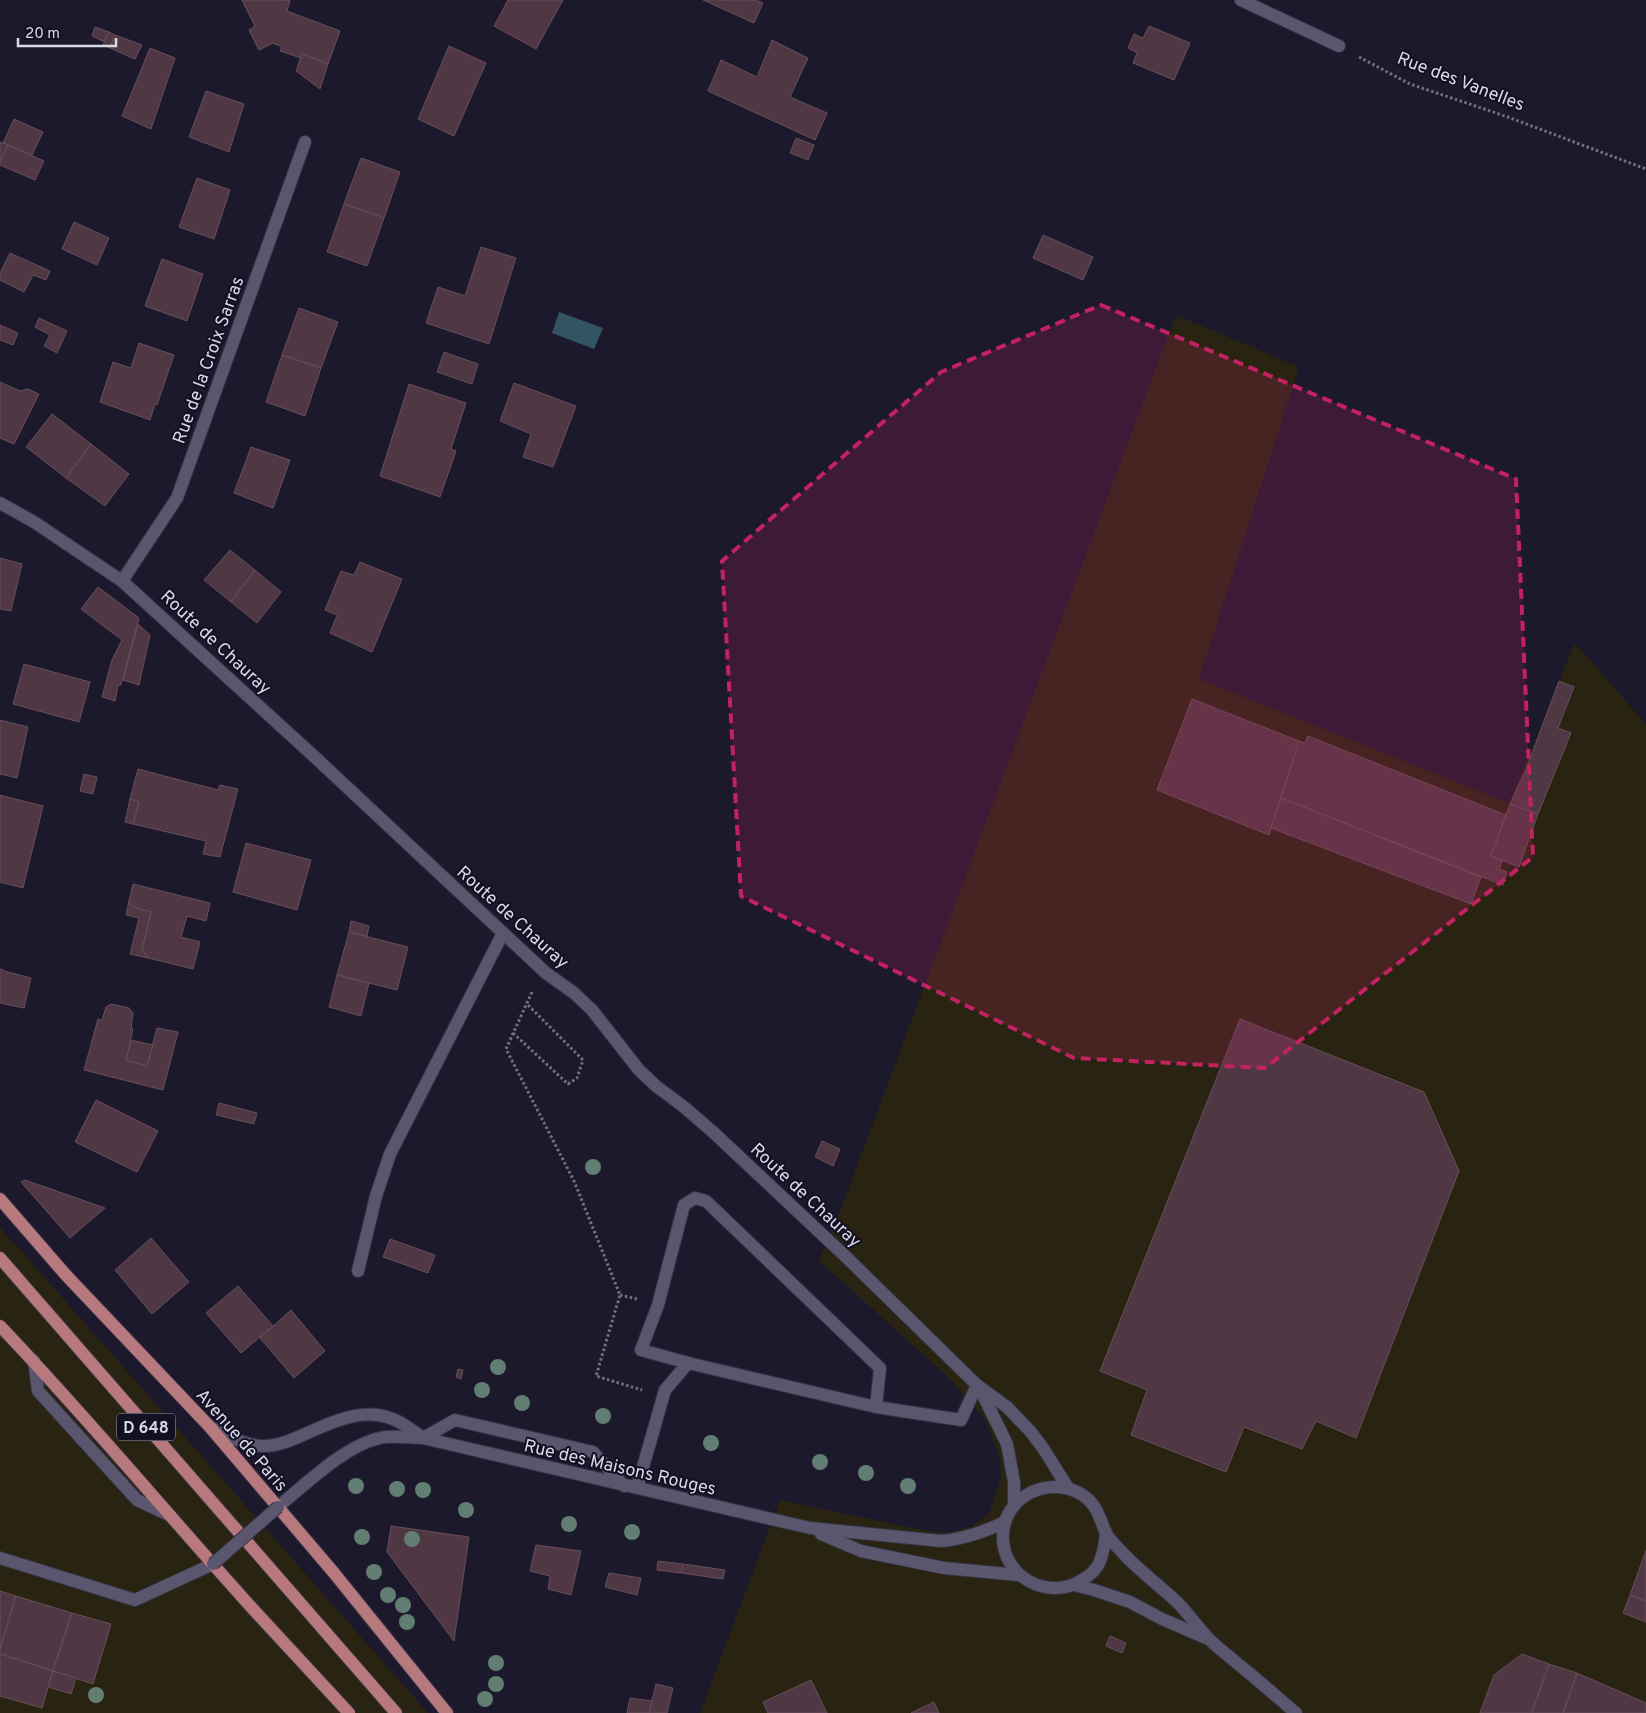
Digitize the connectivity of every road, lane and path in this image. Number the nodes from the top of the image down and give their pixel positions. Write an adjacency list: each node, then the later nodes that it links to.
1 (1241, 0): 2 (street)
2 (1339, 46): 4 (path, Rue des Vanelles)
3 (305, 142): 6 (street, Rue de la Croix Sarras)
4 (1646, 169)
5 (0, 503): 6 (street, Route de Chauray)
6 (122, 581): 7 (street, Route de Chauray)
7 (503, 934): 11 (street); 14 (street, Route de Chauray)
8 (514, 1033): 8 (path); 15 (path)
9 (0, 1199): 17 (main road, Avenue de Paris)
10 (0, 1258): 32 (main road, D 648)
11 (358, 1271)
12 (0, 1326): 27 (main road)
13 (688, 1363): 16 (street); 16 (street); 19 (street)
14 (978, 1385): 16 (street); 20 (street, Route de Chauray); 21 (street, Route de Chauray)
15 (650, 1393)
16 (876, 1407)
17 (209, 1426): 18 (street, Rue des Maisons Rouges); 22 (main road, Avenue de Paris)
18 (423, 1438): 19 (street, Rue des Maisons Rouges); 19 (street); 22 (street, Rue des Maisons Rouges)
19 (630, 1487): 24 (street, Rue des Maisons Rouges)
20 (1068, 1488): 21 (street); 25 (street)
21 (1014, 1506): 23 (street)
22 (278, 1507): 27 (street, Rue des Maisons Rouges, bridge); 33 (main road, Avenue de Paris)
23 (1005, 1522): 24 (street, Rue des Maisons Rouges); 28 (street)
24 (810, 1528): 28 (street, Rue des Maisons Rouges)
25 (1106, 1532): 29 (street); 30 (street)
26 (0, 1558): 27 (street, Rue des Maisons Rouges)
27 (213, 1564): 31 (main road)
28 (1019, 1575): 29 (street)
29 (1074, 1586): 30 (street)
30 (1210, 1640): 34 (street)
31 (349, 1713)
32 (396, 1713)
33 (447, 1713)
34 (1296, 1713)

